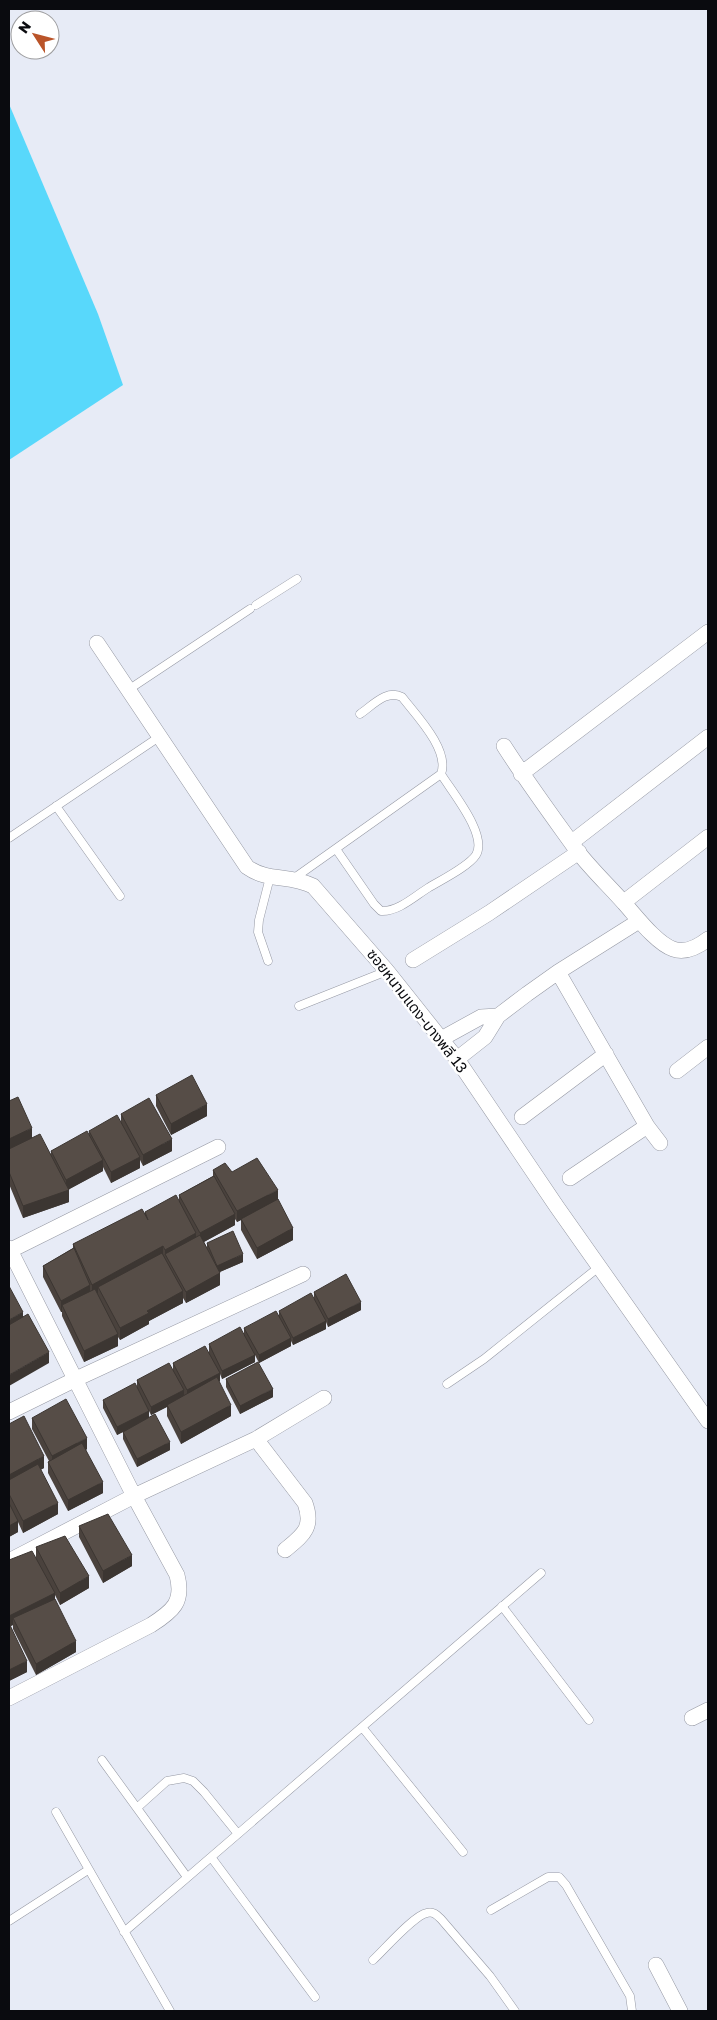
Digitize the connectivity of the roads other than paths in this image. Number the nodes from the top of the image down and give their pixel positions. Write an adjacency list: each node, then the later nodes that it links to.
1 (297, 579): 4 (lane)
2 (708, 632): 10 (street)
3 (97, 643): 4 (street, ซอยหนามแดง-บางพลี 13)
4 (128, 690): 6 (street, ซอยหนามแดง-บางพลี 13)
5 (360, 714): 9 (lane)
6 (160, 737): 11 (lane); 16 (street, ซอยหนามแดง-บางพลี 13)
7 (708, 737): 14 (street)
8 (504, 746): 10 (street)
9 (441, 774): 15 (lane); 15 (lane)
10 (521, 774): 14 (street)
11 (56, 806): 13 (lane); 18 (lane)
12 (708, 837): 19 (street)
13 (9, 838)
14 (576, 847): 19 (street); 22 (street)
15 (336, 849): 17 (lane)
16 (270, 877): 17 (street, ซอยหนามแดง-บางพลี 13); 23 (lane)
17 (293, 879): 24 (street, ซอยหนามแดง-บางพลี 13)
18 (120, 896)
19 (624, 902): 20 (street)
20 (639, 921): 21 (street); 25 (street)
21 (708, 939)
22 (413, 960)
23 (268, 961)
24 (387, 971): 26 (lane); 28 (street, ซอยหนามแดง-บางพลี 13)
25 (558, 972): 27 (street); 29 (street)
26 (299, 1006)
27 (498, 1016): 28 (street); 31 (street)
28 (441, 1039): 31 (street, ซอยหนามแดง-บางพลี 13)
29 (606, 1054): 33 (street); 34 (street)
30 (706, 1054): 32 (street)
31 (457, 1059): 39 (street, ซอยหนามแดง-บางพลี 13)
32 (677, 1071)
33 (522, 1117)
34 (647, 1126): 35 (street); 37 (street)
35 (660, 1143)
36 (218, 1147): 38 (street)
37 (570, 1178)
38 (9, 1250): 41 (street)
39 (599, 1267): 42 (lane); 45 (street, ซอยหนามแดง-บางพลี 13)
40 (303, 1274): 41 (street)
41 (76, 1379): 44 (street); 47 (street)
42 (447, 1384)
43 (324, 1398): 46 (street)
44 (9, 1412)
45 (708, 1421)
46 (256, 1439): 47 (street); 48 (street)
47 (134, 1496): 49 (street); 52 (street)
48 (285, 1550)
49 (9, 1561)
50 (541, 1573): 51 (lane)
51 (502, 1606): 55 (lane); 56 (lane)
52 (9, 1698)
53 (708, 1710): 54 (street)
54 (692, 1718)
55 (590, 1720)
56 (362, 1727): 60 (lane); 61 (lane)
57 (102, 1760): 58 (lane)
58 (138, 1807): 60 (lane); 64 (lane)
59 (56, 1812): 63 (lane)
60 (238, 1834): 62 (lane)
61 (463, 1852)
62 (212, 1856): 64 (lane); 70 (lane)
63 (88, 1870): 66 (lane); 67 (lane)
64 (187, 1877): 67 (lane)
65 (491, 1910): 73 (lane)
66 (9, 1921)
67 (124, 1932): 71 (lane)
68 (373, 1960): 72 (lane)
69 (656, 1965): 74 (street)
70 (315, 1997)
71 (170, 2011)
72 (514, 2011)
73 (632, 2011)
74 (680, 2011)

